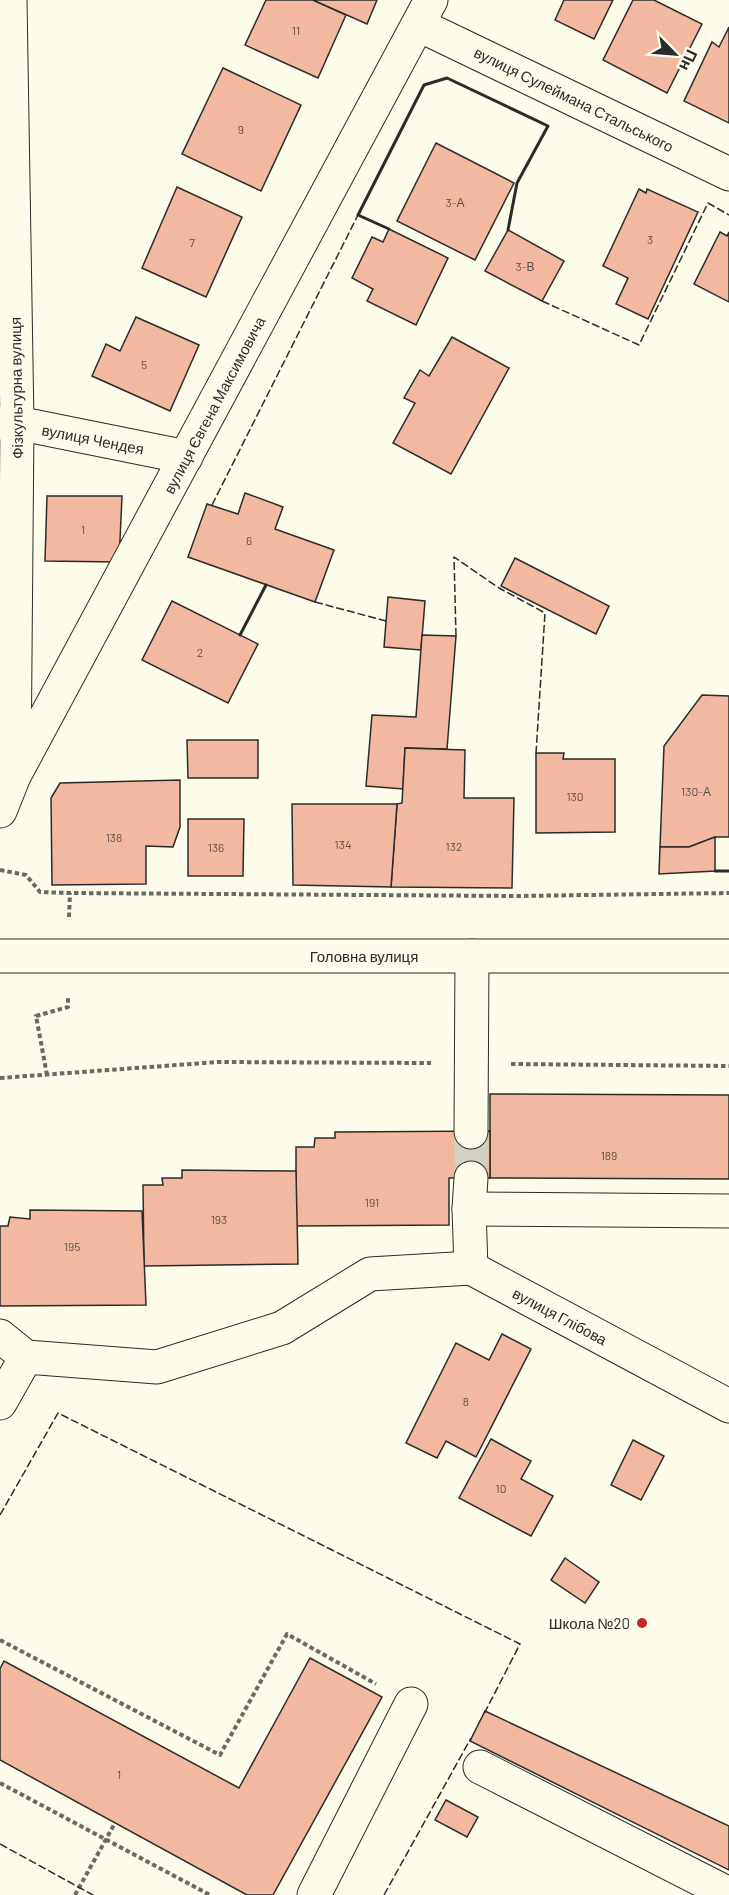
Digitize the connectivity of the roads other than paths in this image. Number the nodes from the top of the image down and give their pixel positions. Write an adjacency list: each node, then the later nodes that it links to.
1 (10, 0): 3 (street, Фізкультурна вулиця)
2 (425, 12): 4 (street, вулиця Сулеймана Стальського); 6 (street, вулиця Євгена Максимовича)
3 (5, 45): 5 (street, Фізкультурна вулиця)
4 (729, 174)
5 (8, 423): 6 (street, вулиця Чендея); 7 (street, Фізкультурна вулиця)
6 (186, 457): 7 (street, вулиця Євгена Максимовича)
7 (14, 776): 8 (street, вулиця Євгена Максимовича)
8 (0, 811)
9 (0, 956): 10 (street, Головна вулиця)
10 (472, 956): 11 (street, Головна вулиця); 12 (street)
11 (729, 956)
12 (471, 1132)
13 (729, 1211): 14 (street)
14 (471, 1268): 16 (street); 18 (street, вулиця Глібова)
15 (0, 1336): 16 (street)
16 (26, 1357): 17 (street)
17 (0, 1403)
18 (729, 1406)
19 (411, 1704): 22 (street)
20 (480, 1767): 21 (street)
21 (729, 1894)
22 (314, 1895)

